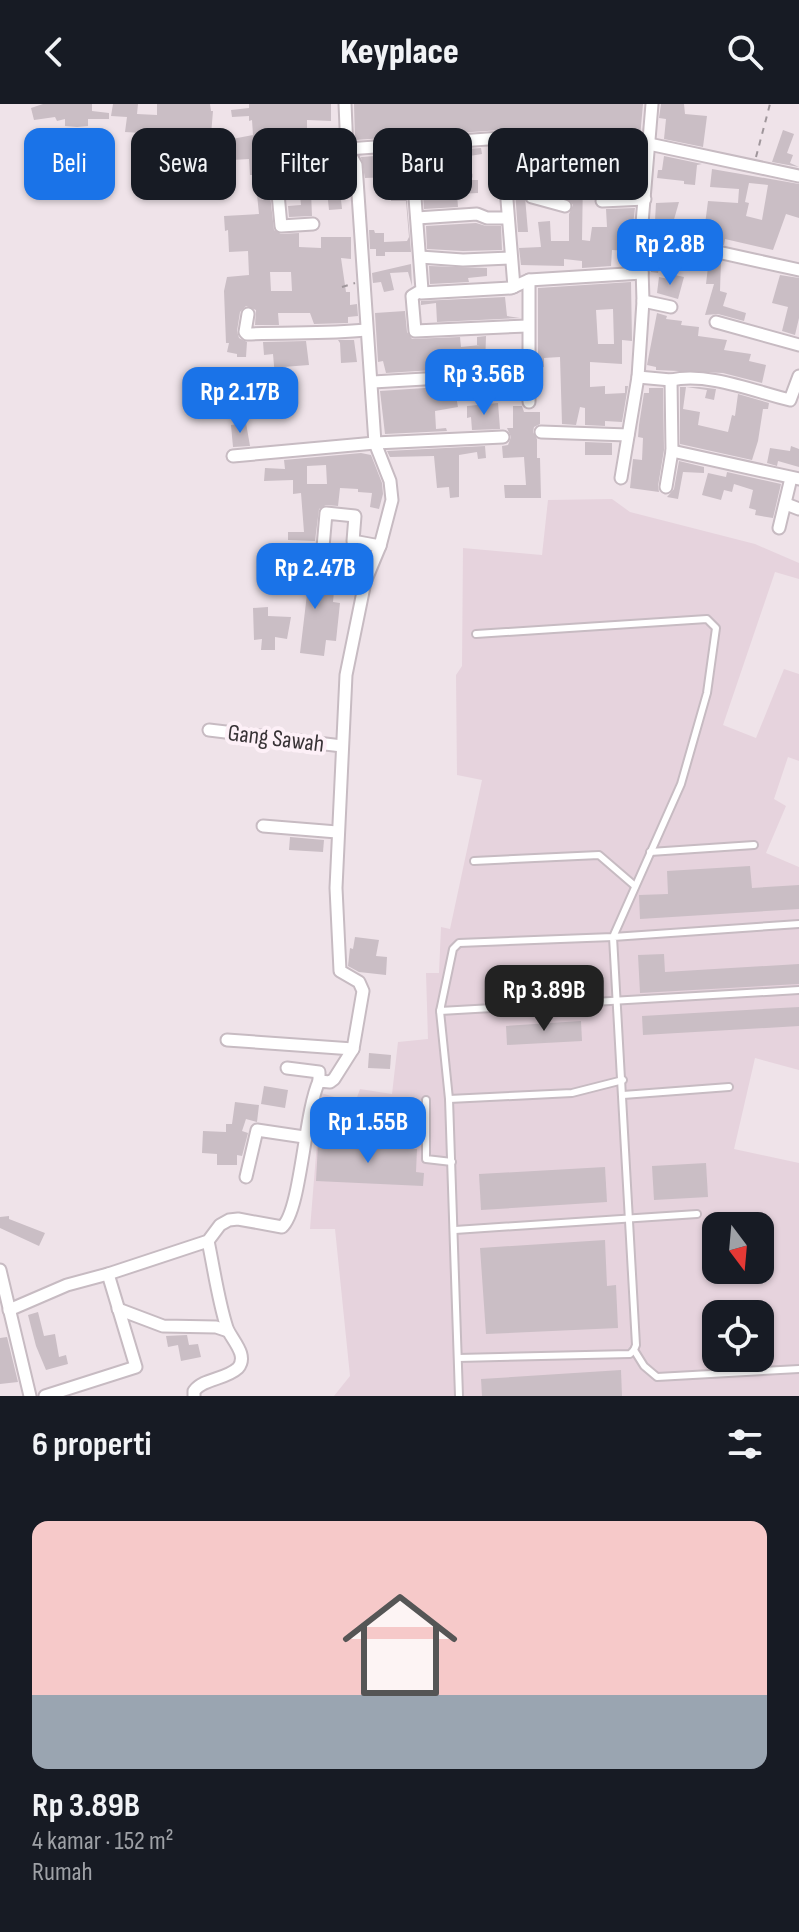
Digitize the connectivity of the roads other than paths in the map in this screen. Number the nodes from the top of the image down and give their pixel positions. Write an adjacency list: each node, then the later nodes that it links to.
1 (345, 104): 3 (street)
2 (652, 104): 4 (street)
3 (347, 128)
4 (648, 145): 5 (street)
5 (799, 176)
6 (357, 182): 31 (street)
7 (279, 200): 17 (street)
8 (416, 200): 15 (street)
9 (506, 200): 16 (street)
10 (543, 200): 14 (street)
11 (624, 200): 13 (street)
12 (645, 200): 18 (street)
13 (602, 201)
14 (565, 206)
15 (417, 218): 16 (street); 19 (street)
16 (507, 218): 20 (street)
17 (313, 224)
18 (641, 235): 21 (street); 22 (street)
19 (420, 257): 20 (street); 25 (street)
20 (511, 258): 24 (street)
21 (799, 270)
22 (642, 273): 23 (street); 26 (street)
23 (529, 280): 24 (street); 30 (street)
24 (514, 287): 25 (street)
25 (421, 293): 30 (street)
26 (643, 301): 27 (street); 35 (street)
27 (671, 307)
28 (248, 314): 31 (street)
29 (716, 322): 32 (street)
30 (527, 326): 33 (street)
31 (366, 330): 37 (street)
32 (799, 345)
33 (528, 373): 37 (street); 38 (street)
34 (799, 376): 36 (street)
35 (638, 377): 36 (street); 40 (street)
36 (671, 380): 43 (street)
37 (373, 382): 42 (street)
38 (529, 402)
39 (541, 432): 40 (street)
40 (628, 435): 45 (street)
41 (503, 437): 42 (street)
42 (375, 443): 44 (street); 51 (street)
43 (672, 451): 46 (street); 47 (street)
44 (233, 456)
45 (621, 478)
46 (795, 478): 48 (street)
47 (666, 487)
48 (786, 504): 49 (street); 50 (street)
49 (799, 509)
50 (779, 528)
51 (380, 546): 52 (street); 55 (street)
52 (321, 570)
53 (476, 634): 59 (lane)
54 (209, 730): 55 (street, Gang Sawah)
55 (342, 746): 57 (street)
56 (263, 826): 57 (street)
57 (337, 832): 68 (street)
58 (754, 845): 59 (lane)
59 (650, 852): 61 (lane)
60 (474, 861): 61 (lane)
61 (635, 886): 63 (lane)
62 (799, 924): 63 (lane)
63 (613, 937): 65 (lane); 66 (lane)
64 (799, 990): 65 (lane)
65 (618, 1001): 66 (lane); 70 (lane)
66 (440, 1011): 74 (lane)
67 (227, 1040): 68 (street)
68 (353, 1049): 71 (street)
69 (287, 1068): 71 (street)
70 (623, 1080): 73 (lane); 74 (lane)
71 (319, 1081): 76 (street)
72 (729, 1087): 73 (lane)
73 (623, 1095): 80 (lane)
74 (449, 1099): 77 (lane)
75 (426, 1100): 77 (lane)
76 (304, 1137): 78 (street); 82 (street)
77 (452, 1162): 81 (lane)
78 (246, 1177)
79 (697, 1214): 80 (lane)
80 (630, 1218): 81 (lane); 88 (lane)
81 (455, 1230): 89 (lane)
82 (208, 1241): 84 (street); 87 (street)
83 (0, 1270): 86 (street)
84 (108, 1274): 85 (street); 86 (street)
85 (118, 1309): 87 (street); 92 (street)
86 (7, 1315): 91 (street)
87 (228, 1331): 93 (street)
88 (634, 1350): 89 (lane); 90 (lane)
89 (458, 1358): 94 (lane)
90 (799, 1369)
91 (30, 1396)
92 (45, 1396)
93 (194, 1396)
94 (459, 1396)

